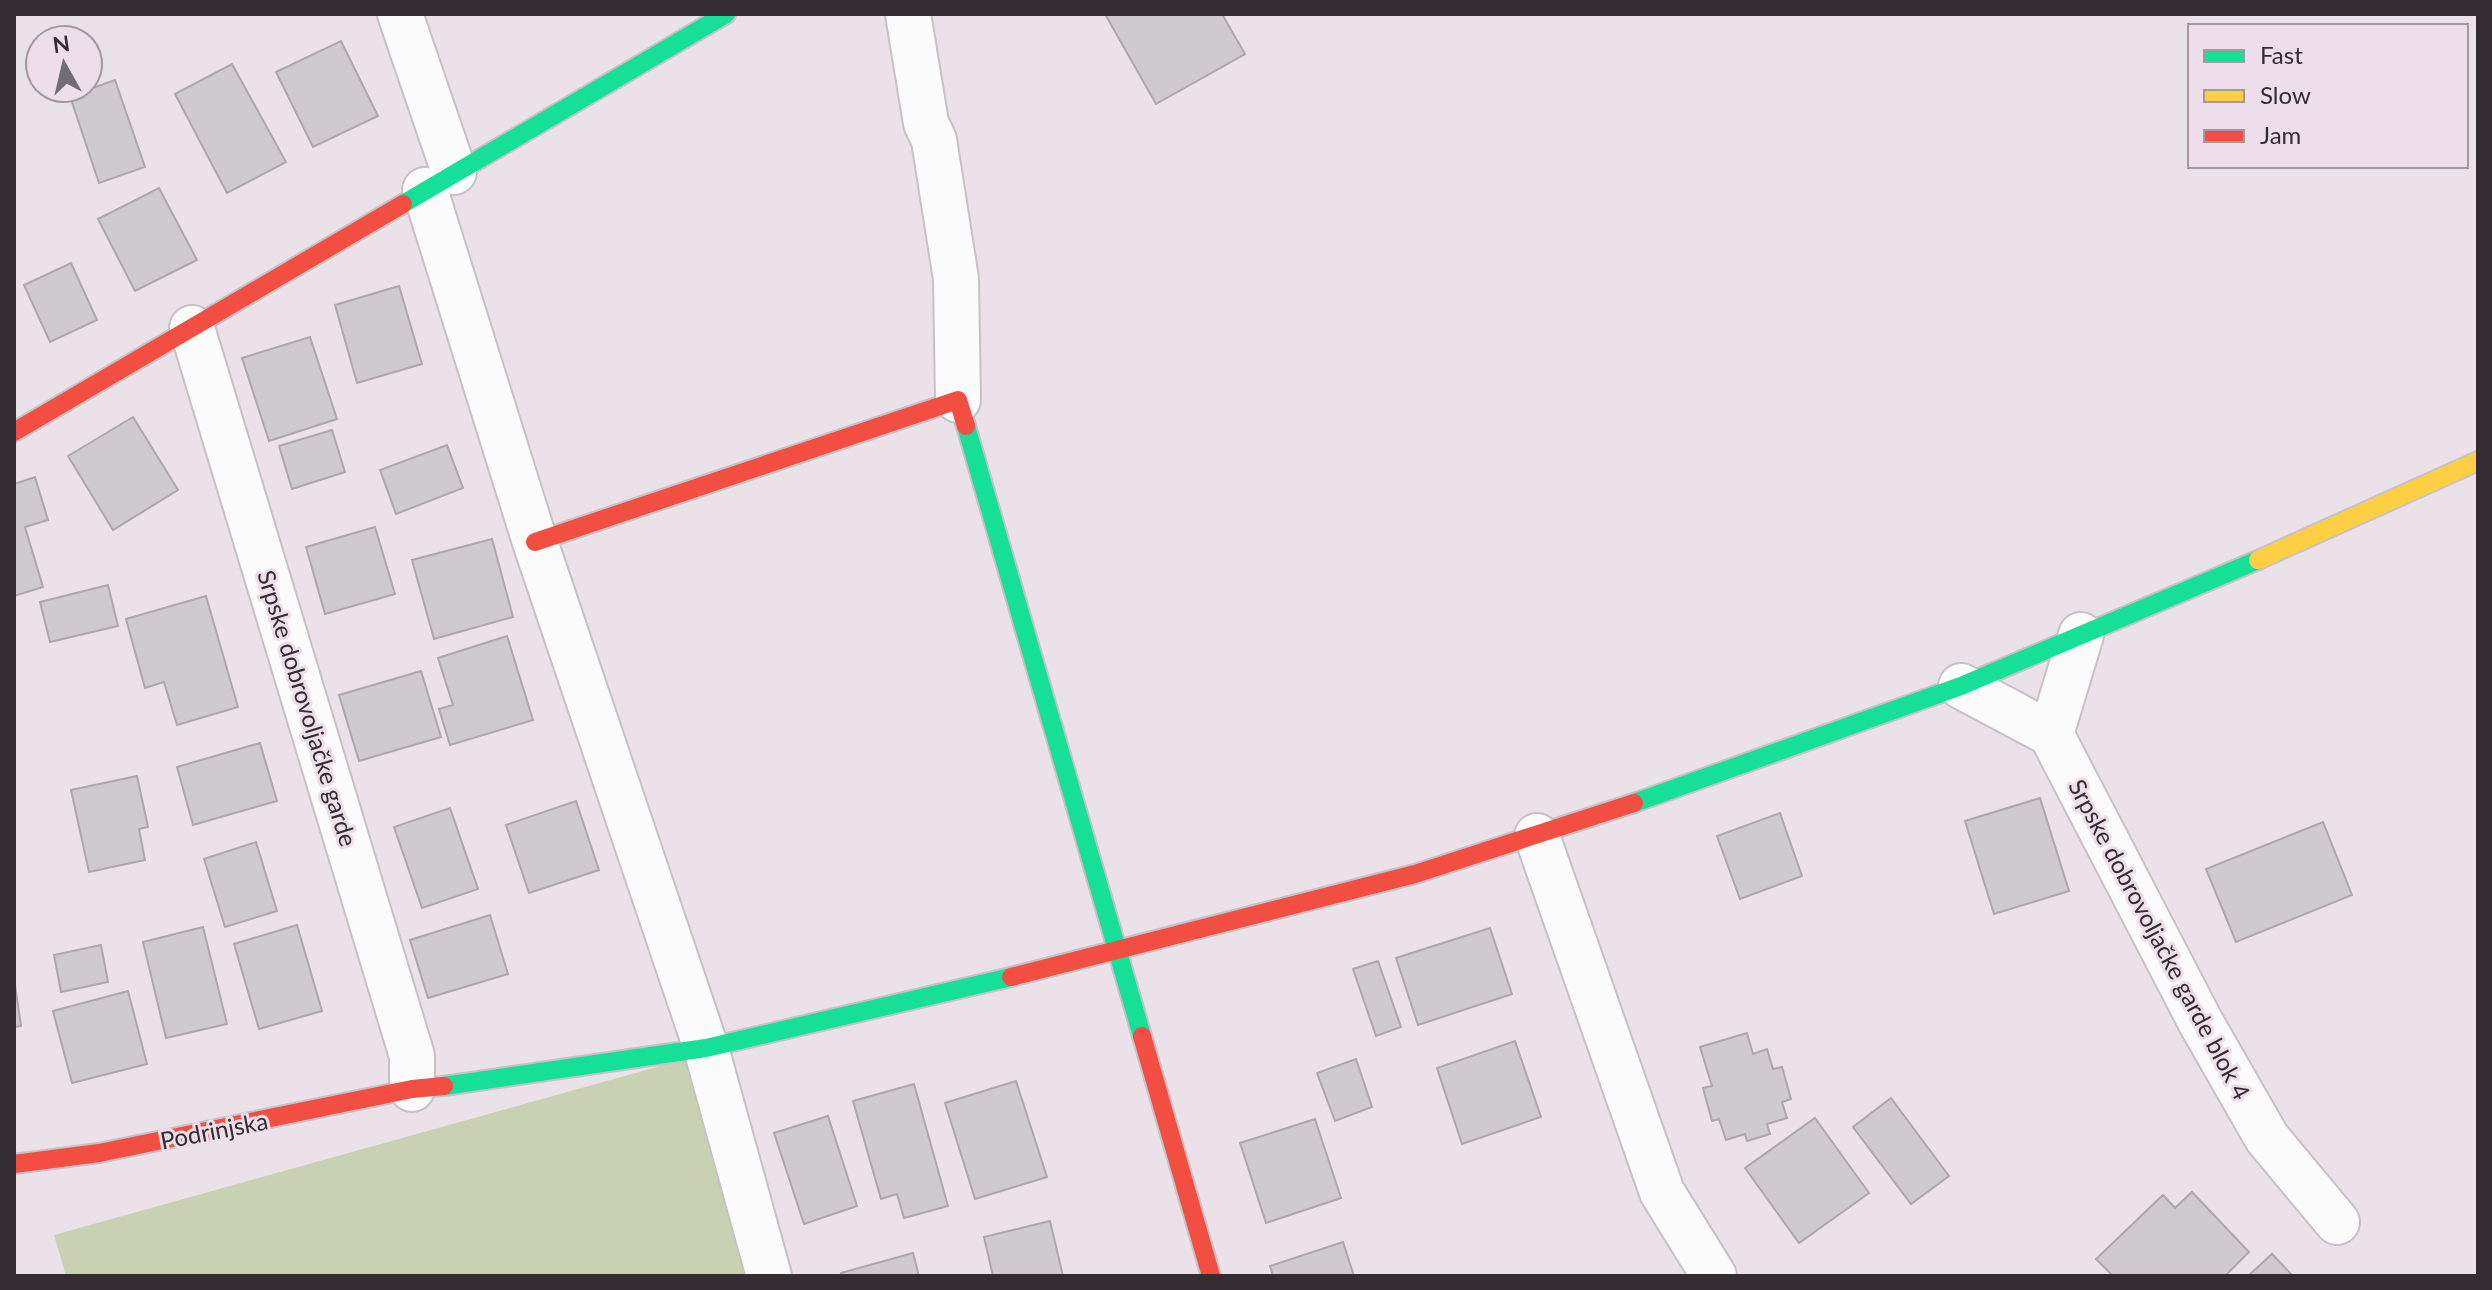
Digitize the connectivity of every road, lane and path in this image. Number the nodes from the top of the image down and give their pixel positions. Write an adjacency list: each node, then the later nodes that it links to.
1 (400, 14): 4 (street)
2 (726, 14): 4 (street)
3 (908, 14): 6 (street)
4 (440, 181): 5 (street); 9 (street)
5 (192, 328): 7 (street); 16 (street, Srpske dobrovoljačke garde)
6 (958, 400): 9 (street); 14 (street)
7 (14, 432)
8 (2478, 461): 10 (street, Podrinjska)
9 (535, 542): 15 (street)
10 (2081, 635): 11 (street, Podrinjska); 12 (street)
11 (1961, 686): 12 (street); 13 (street, Podrinjska)
12 (2051, 734): 18 (street, Srpske dobrovoljačke garde blok 4)
13 (1537, 836): 14 (street, Podrinjska); 21 (street)
14 (1116, 953): 15 (street, Podrinjska); 20 (street)
15 (706, 1048): 16 (street, Podrinjska); 19 (street)
16 (412, 1089): 17 (street, Podrinjska)
17 (14, 1164)
18 (2337, 1222)
19 (769, 1276)
20 (1211, 1276)
21 (1714, 1276)

